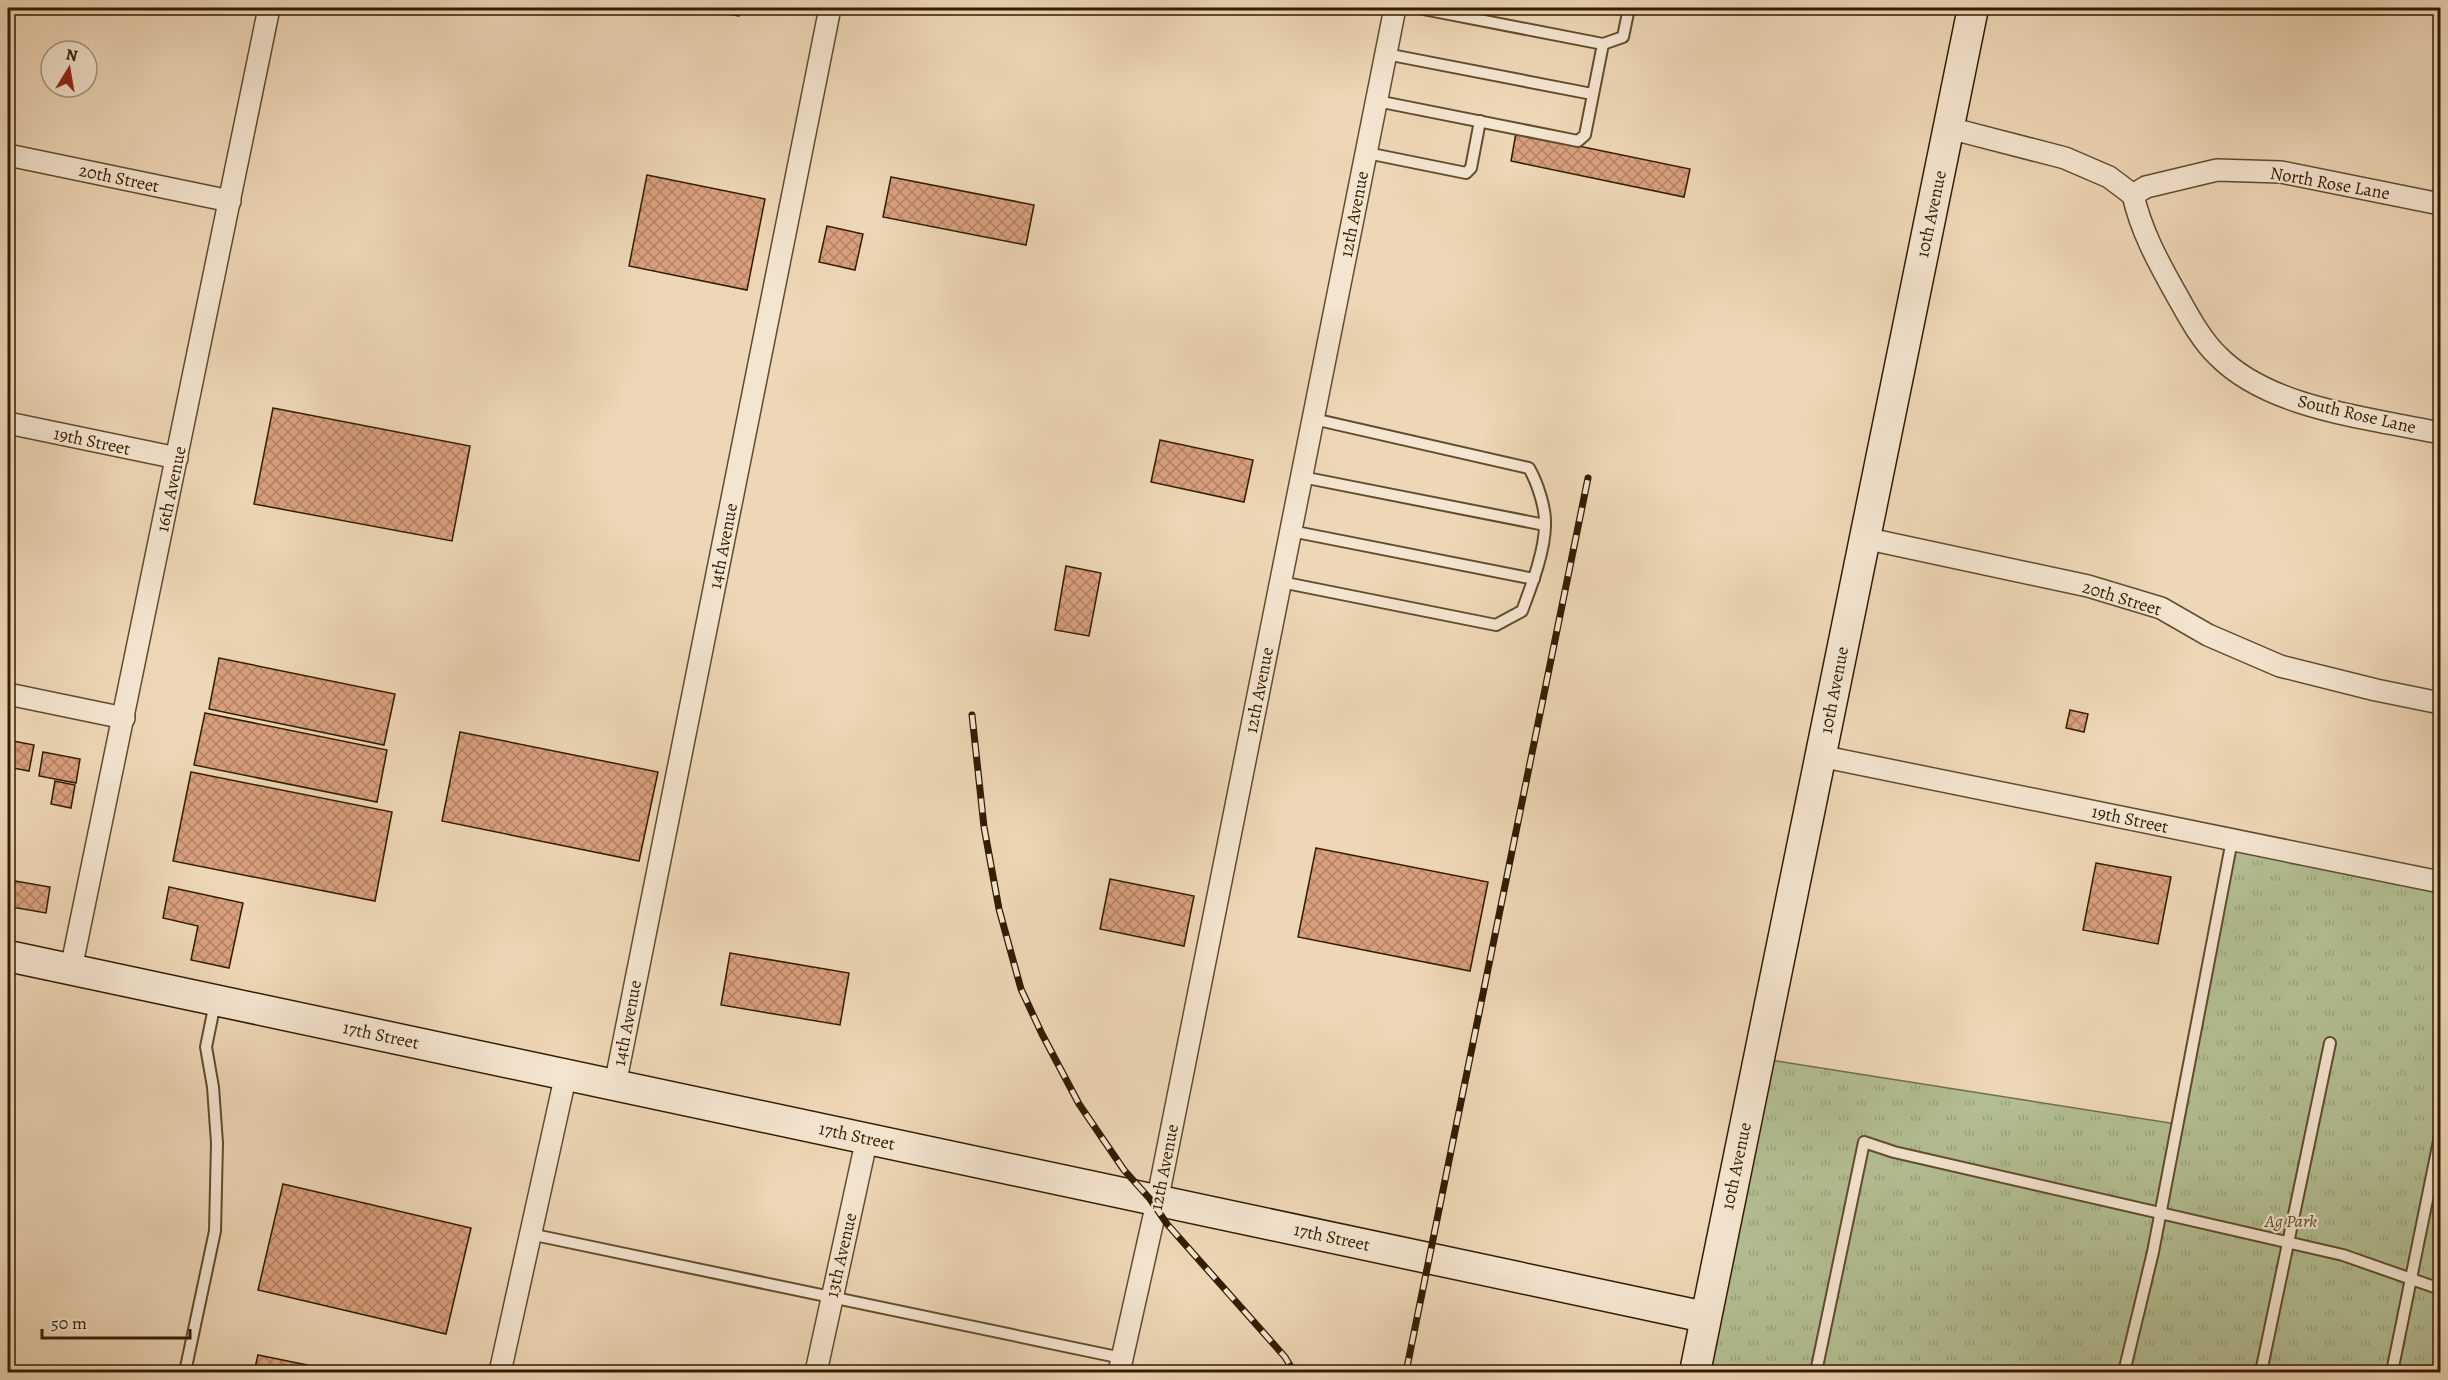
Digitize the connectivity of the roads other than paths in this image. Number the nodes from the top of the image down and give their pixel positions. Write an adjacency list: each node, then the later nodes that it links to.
1 (269, 8): 16 (street, 16th Avenue)
2 (830, 8): 39 (street, 14th Avenue)
3 (1395, 8): 8 (street, 12th Avenue)
4 (1418, 8): 7 (lane)
5 (1629, 8): 7 (lane)
6 (1973, 8): 12 (main road, 10th Avenue)
7 (1603, 44): 9 (lane)
8 (1386, 54): 9 (lane); 10 (street, 12th Avenue)
9 (1593, 94): 11 (lane)
10 (1377, 101): 11 (lane); 13 (street, 12th Avenue)
11 (1480, 122): 13 (lane)
12 (1949, 128): 15 (street); 25 (main road, 10th Avenue)
13 (1367, 153): 18 (street, 12th Avenue)
14 (8, 155): 16 (street, 20th Street)
15 (2133, 195): 17 (street, North Rose Lane); 20 (street, South Rose Lane)
16 (230, 201): 21 (street, 16th Avenue)
17 (2440, 204)
18 (1314, 419): 22 (street, 12th Avenue); 23 (lane)
19 (8, 423): 21 (street, 19th Street)
20 (2440, 433)
21 (177, 458): 30 (street, 16th Avenue)
22 (1302, 477): 23 (lane); 24 (street, 12th Avenue)
23 (1545, 525): 26 (lane)
24 (1291, 531): 26 (lane); 27 (street, 12th Avenue)
25 (1864, 538): 29 (street, 20th Street); 31 (main road, 10th Avenue)
26 (1534, 579): 27 (lane)
27 (1281, 582): 42 (street, 12th Avenue)
28 (8, 694): 30 (street)
29 (2440, 703)
30 (124, 718): 35 (street, 16th Avenue)
31 (1820, 756): 32 (street, 19th Street); 49 (main road, 10th Avenue)
32 (2232, 840): 33 (street, 19th Street); 43 (lane)
33 (2440, 882)
34 (8, 956): 35 (main road, 17th Street)
35 (71, 969): 36 (main road, 17th Street)
36 (216, 1000): 38 (main road, 17th Street); 51 (lane)
37 (2330, 1043): 45 (lane)
38 (566, 1074): 39 (main road, 17th Street); 44 (street)
39 (615, 1085): 41 (main road, 17th Street)
40 (2440, 1136): 46 (lane)
41 (867, 1138): 42 (main road, 17th Street); 48 (street, 13th Avenue)
42 (1157, 1200): 49 (main road, 17th Street); 50 (street, 12th Avenue)
43 (2160, 1213): 45 (lane); 55 (lane); 56 (lane)
44 (530, 1234): 48 (lane); 52 (street)
45 (2288, 1242): 46 (lane); 57 (lane)
46 (2411, 1279): 47 (lane); 58 (lane)
47 (2440, 1289)
48 (832, 1297): 50 (lane); 53 (street, 13th Avenue)
49 (1706, 1317): 54 (main road, 10th Avenue)
50 (1121, 1365)
51 (185, 1372)
52 (500, 1372)
53 (816, 1372)
54 (1695, 1372)
55 (1816, 1372)
56 (2124, 1372)
57 (2261, 1372)
58 (2392, 1372)

